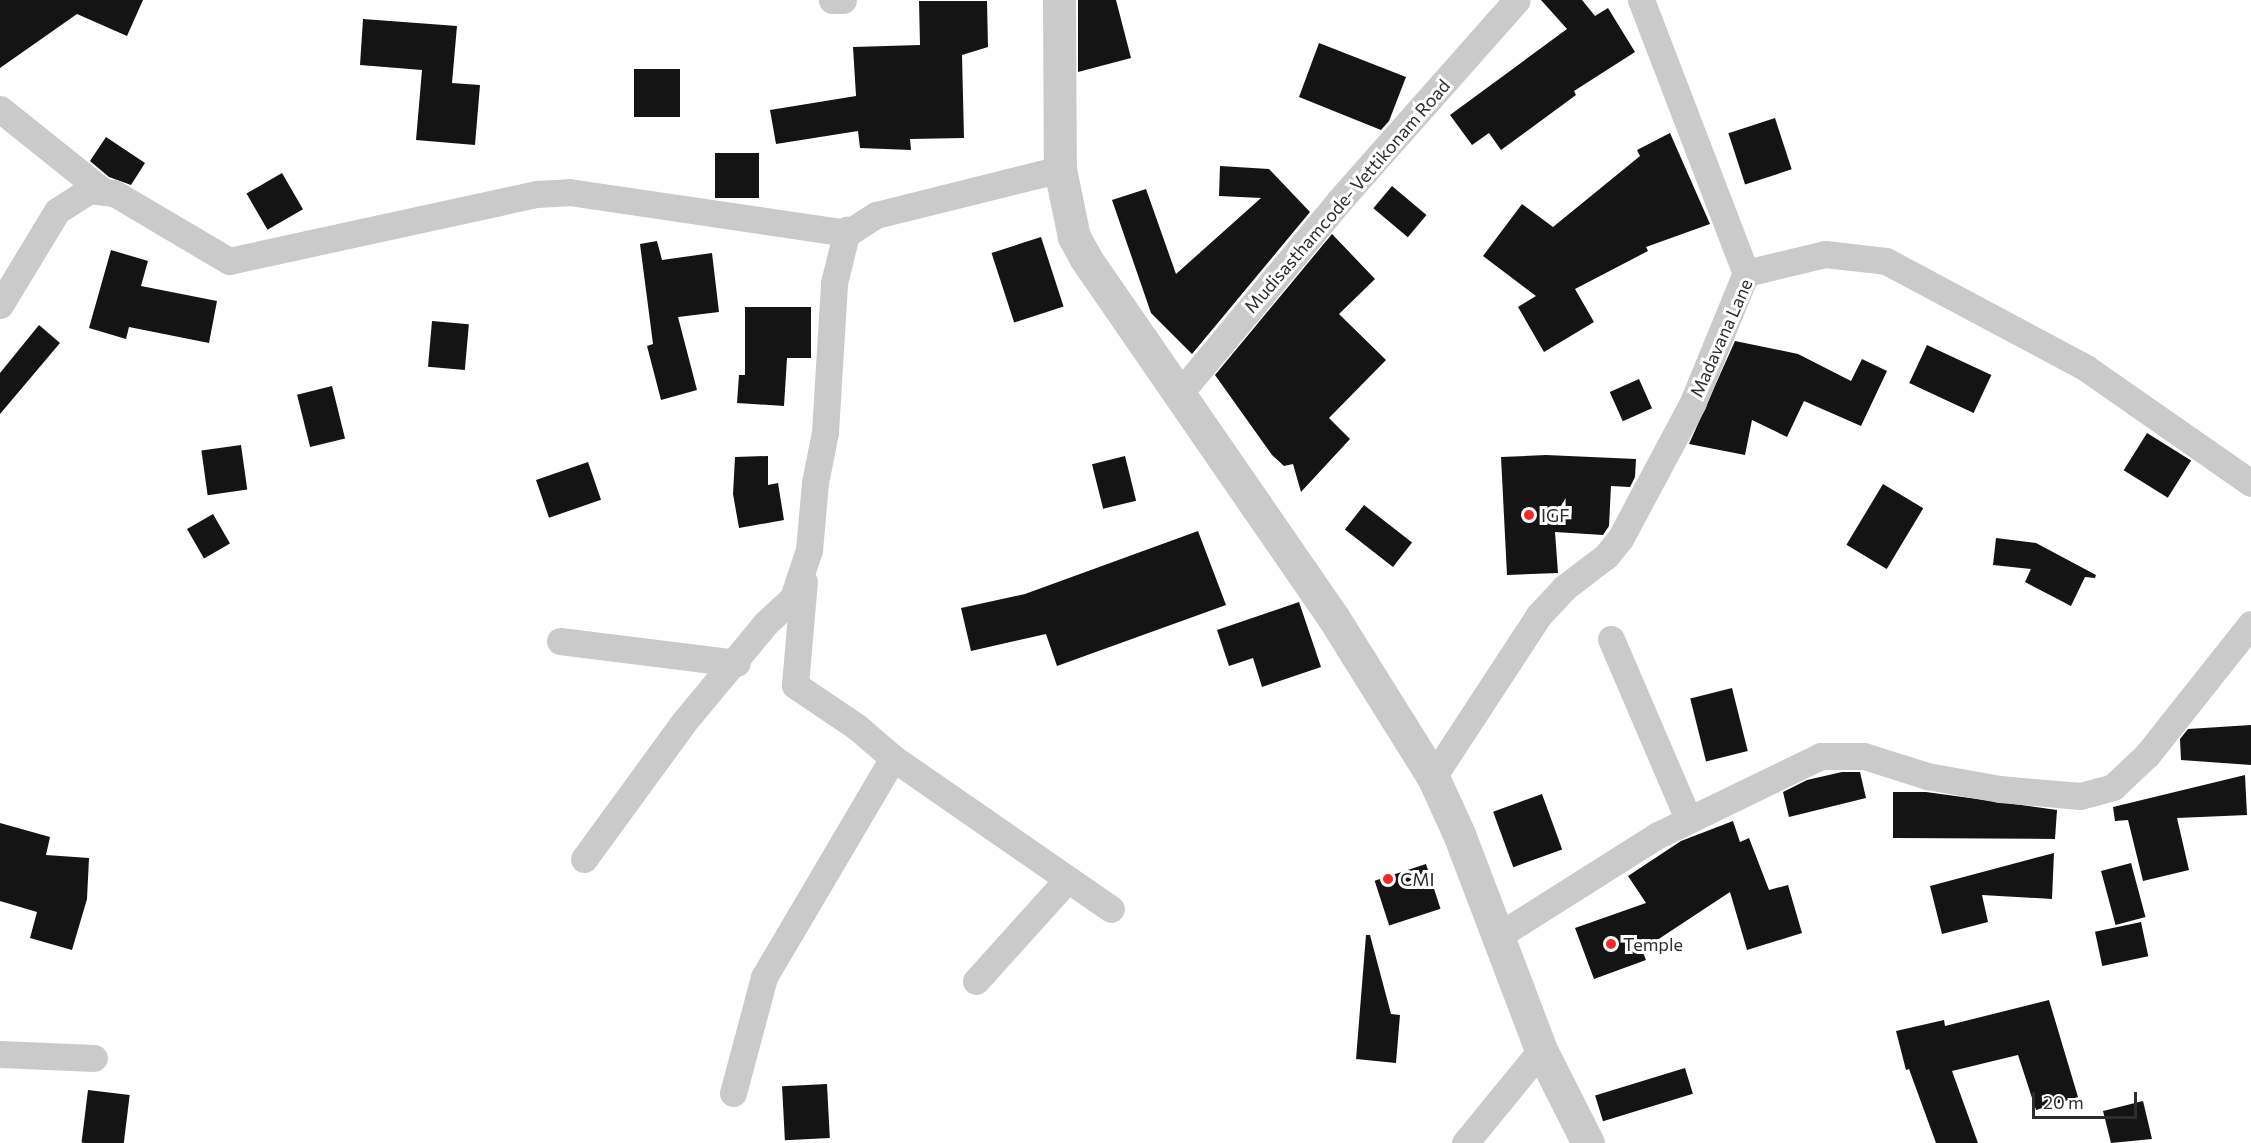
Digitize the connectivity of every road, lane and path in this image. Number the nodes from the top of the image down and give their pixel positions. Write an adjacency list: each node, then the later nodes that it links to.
1 (832, 0): 2 (street)
2 (843, 0)
3 (1059, 0): 7 (street)
4 (1517, 0): 12 (street, Mudisasthamcode- Vettikonam Road)
5 (1641, 0): 10 (street)
6 (0, 110): 8 (street)
7 (1060, 169): 9 (street); 12 (street)
8 (102, 190): 9 (street); 11 (street)
9 (847, 230): 14 (street)
10 (1746, 273): 13 (street, Madavana Lane); 20 (street, Madavana Lane)
11 (0, 305)
12 (1179, 394): 20 (street)
13 (2251, 483)
14 (806, 562): 18 (street); 19 (street)
15 (2251, 624): 21 (street)
16 (1611, 639): 21 (street)
17 (560, 641): 18 (street)
18 (737, 663): 22 (street)
19 (893, 758): 23 (street); 30 (street)
20 (1433, 777): 25 (street)
21 (1688, 819): 25 (street)
22 (584, 859)
23 (1068, 879): 24 (street); 26 (street)
24 (1111, 909)
25 (1498, 936): 27 (street)
26 (976, 981)
27 (1541, 1050): 31 (street); 32 (street)
28 (0, 1054): 29 (street)
29 (94, 1058)
30 (733, 1093)
31 (1465, 1143)
32 (1588, 1143)

